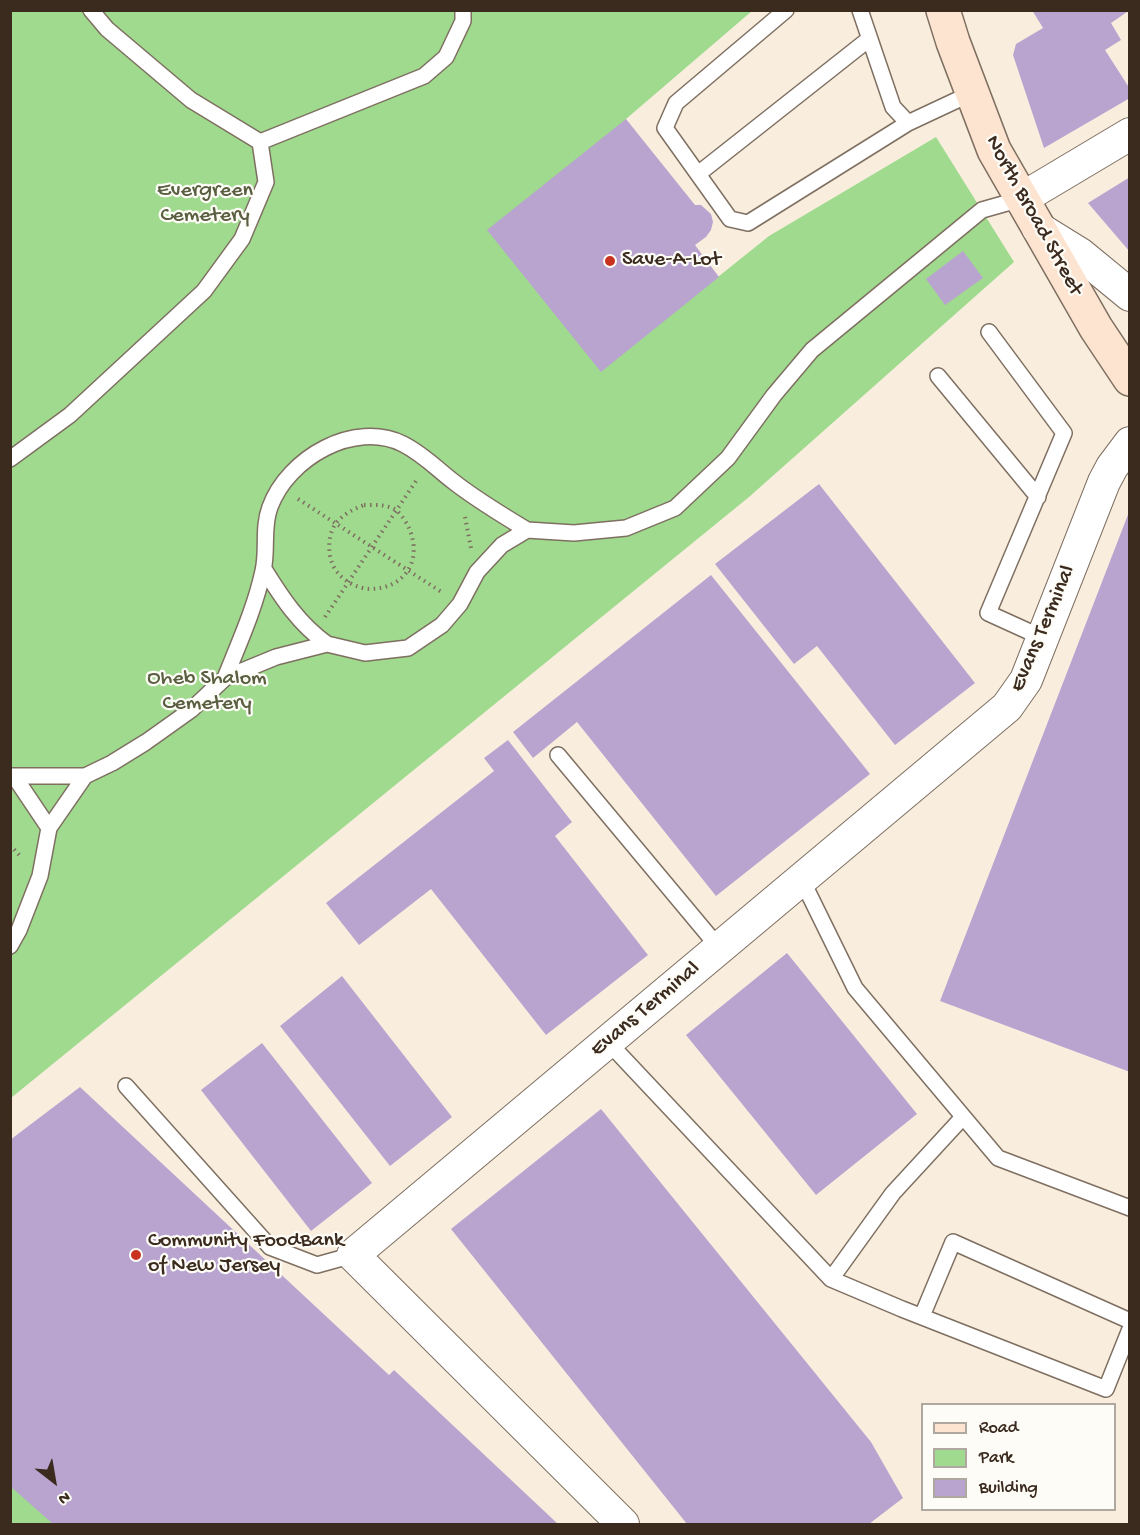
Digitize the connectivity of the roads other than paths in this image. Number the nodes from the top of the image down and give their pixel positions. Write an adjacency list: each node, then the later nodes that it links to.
1 (91, 10): 10 (lane)
2 (463, 10): 10 (lane)
3 (786, 10): 11 (lane)
4 (860, 10): 6 (lane)
5 (944, 10): 7 (main road, North Broad Street)
6 (869, 39): 8 (lane); 11 (lane)
7 (972, 93): 8 (lane); 12 (main road, North Broad Street)
8 (908, 123): 11 (lane)
9 (1130, 134): 12 (street)
10 (260, 142): 19 (lane)
11 (698, 174)
12 (1021, 199): 13 (main road, North Broad Street); 21 (lane)
13 (1038, 228): 14 (street); 17 (main road, North Broad Street)
14 (1130, 295)
15 (989, 332): 20 (lane)
16 (938, 376): 20 (lane)
17 (1130, 379)
18 (1130, 443): 23 (street, Evans Terminal)
19 (10, 459)
20 (1038, 497): 23 (lane)
21 (527, 530): 22 (lane); 24 (lane)
22 (264, 569): 24 (lane); 25 (lane)
23 (1043, 638): 30 (street, Evans Terminal)
24 (327, 644): 25 (lane)
25 (225, 678): 28 (lane)
26 (558, 755): 32 (lane)
27 (12, 776): 28 (lane); 29 (lane)
28 (85, 776): 29 (lane)
29 (49, 828): 31 (lane)
30 (802, 880): 32 (street, Evans Terminal); 35 (lane)
31 (10, 946)
32 (720, 949): 33 (street, Evans Terminal)
33 (608, 1042): 37 (street, Evans Terminal); 38 (lane)
34 (126, 1086): 37 (lane)
35 (963, 1117): 36 (lane); 38 (lane)
36 (1130, 1208)
37 (353, 1255): 42 (street)
38 (831, 1279): 39 (lane)
39 (922, 1316): 40 (lane); 41 (lane)
40 (1130, 1321)
41 (1130, 1329)
42 (623, 1524)

